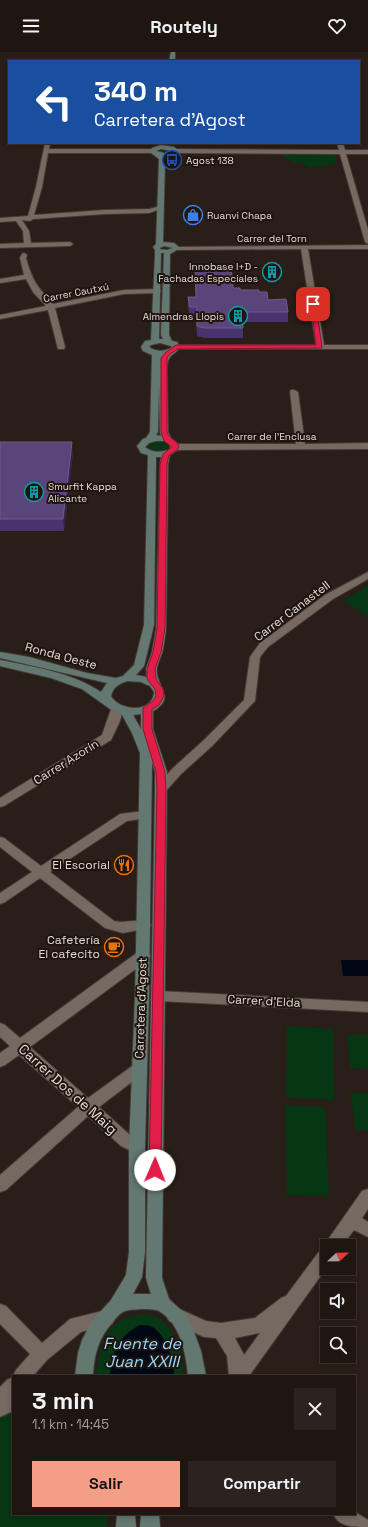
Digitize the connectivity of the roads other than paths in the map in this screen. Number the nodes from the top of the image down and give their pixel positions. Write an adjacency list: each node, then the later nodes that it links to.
1 (47, 144): 5 (street)
2 (340, 144): 7 (street)
3 (162, 145): 4 (main road); 9 (main road)
4 (169, 148): 6 (main road); 9 (main road); 10 (main road)
5 (45, 151): 9 (street); 11 (street)
6 (176, 151): 7 (street)
7 (342, 152): 8 (street); 14 (street)
8 (368, 152)
9 (155, 153): 10 (main road)
10 (163, 211): 11 (street); 19 (main road)
11 (30, 219): 13 (street)
12 (0, 220): 13 (street)
13 (19, 220): 16 (street)
14 (368, 242)
15 (70, 244): 16 (street)
16 (28, 245): 18 (street)
17 (168, 245): 19 (main road); 21 (main road); 30 (main road)
18 (0, 246)
19 (159, 247): 26 (main road)
20 (368, 247): 22 (street, Carrer del Torn)
21 (177, 248): 22 (street, Carrer del Torn)
22 (304, 248): 33 (street)
23 (24, 255): 24 (street)
24 (28, 277): 25 (street); 27 (street)
25 (0, 281)
26 (157, 291): 27 (street, Carrer Cautxú); 29 (main road)
27 (51, 307): 28 (street, Carrer Cautxú); 31 (street)
28 (0, 317)
29 (155, 341): 30 (main road); 35 (main road)
30 (168, 341): 32 (main road)
31 (61, 347)
32 (176, 347): 33 (street); 36 (main road)
33 (320, 347): 34 (street)
34 (368, 347)
35 (156, 353): 36 (main road); 38 (main road)
36 (168, 353): 39 (main road)
37 (294, 392): 41 (street)
38 (150, 439): 39 (main road); 43 (main road)
39 (167, 439): 42 (main road)
40 (368, 446): 41 (street, Carrer de l'Enclusa)
41 (301, 447): 42 (street, Carrer de l'Enclusa)
42 (171, 450): 43 (main road); 49 (main road)
43 (152, 454): 47 (main road)
44 (368, 575): 53 (street, Carrer Canastell)
45 (0, 655): 48 (main road, Ronda Oeste)
46 (0, 663): 50 (main road, Ronda Oeste)
47 (126, 678): 48 (main road); 49 (main road)
48 (115, 681): 50 (main road)
49 (153, 683): 51 (main road)
50 (107, 701): 52 (main road)
51 (148, 708): 52 (main road); 53 (main road, Carretera d'Agost)
52 (121, 710): 54 (street, Carrer Azorín); 55 (main road, Carretera d'Agost)
53 (161, 789): 62 (main road, Carretera d'Agost)
54 (0, 803)
55 (144, 815): 57 (street); 59 (main road, Carretera d'Agost)
56 (0, 841): 57 (street)
57 (41, 872): 58 (street); 59 (street)
58 (0, 899)
59 (144, 924): 60 (main road, Carretera d'Agost)
60 (143, 956): 61 (main road, Carretera d'Agost); 65 (street)
61 (142, 996): 62 (main road); 67 (main road, Carretera d'Agost)
62 (159, 996): 63 (street, Carrer d’Elda); 77 (main road, Carretera d'Agost)
63 (368, 1007)
64 (0, 1028): 65 (street, Carrer Dos de Maig)
65 (21, 1046): 66 (street); 68 (street, Carrer Dos de Maig)
66 (0, 1061)
67 (140, 1068): 68 (street); 69 (main road, Carretera d'Agost)
68 (88, 1107): 69 (street, Carrer Dos de Maig); 70 (street)
69 (137, 1148): 79 (main road, Carretera d'Agost)
70 (0, 1184)
71 (368, 1196): 72 (street)
72 (351, 1220): 73 (street); 74 (street)
73 (368, 1230)
74 (338, 1239)
75 (320, 1264): 76 (street)
76 (297, 1296): 80 (street); 86 (street)
77 (169, 1310): 79 (main road); 80 (street); 84 (main road, Carretera d'Agost)
78 (0, 1312): 81 (street)
79 (112, 1312): 81 (street); 83 (main road, Carretera d'Agost)
80 (221, 1331): 85 (street)
81 (41, 1354): 82 (street)
82 (23, 1375)
83 (84, 1375)
84 (198, 1375)
85 (239, 1375)
86 (240, 1375)
87 (12, 1387): 88 (street)
88 (0, 1400)
89 (12, 1402): 90 (street)
90 (0, 1408)
91 (126, 1515): 94 (main road)
92 (150, 1515): 95 (main road)
93 (343, 1515): 96 (street)
94 (126, 1527)
95 (150, 1527)
96 (360, 1527)

